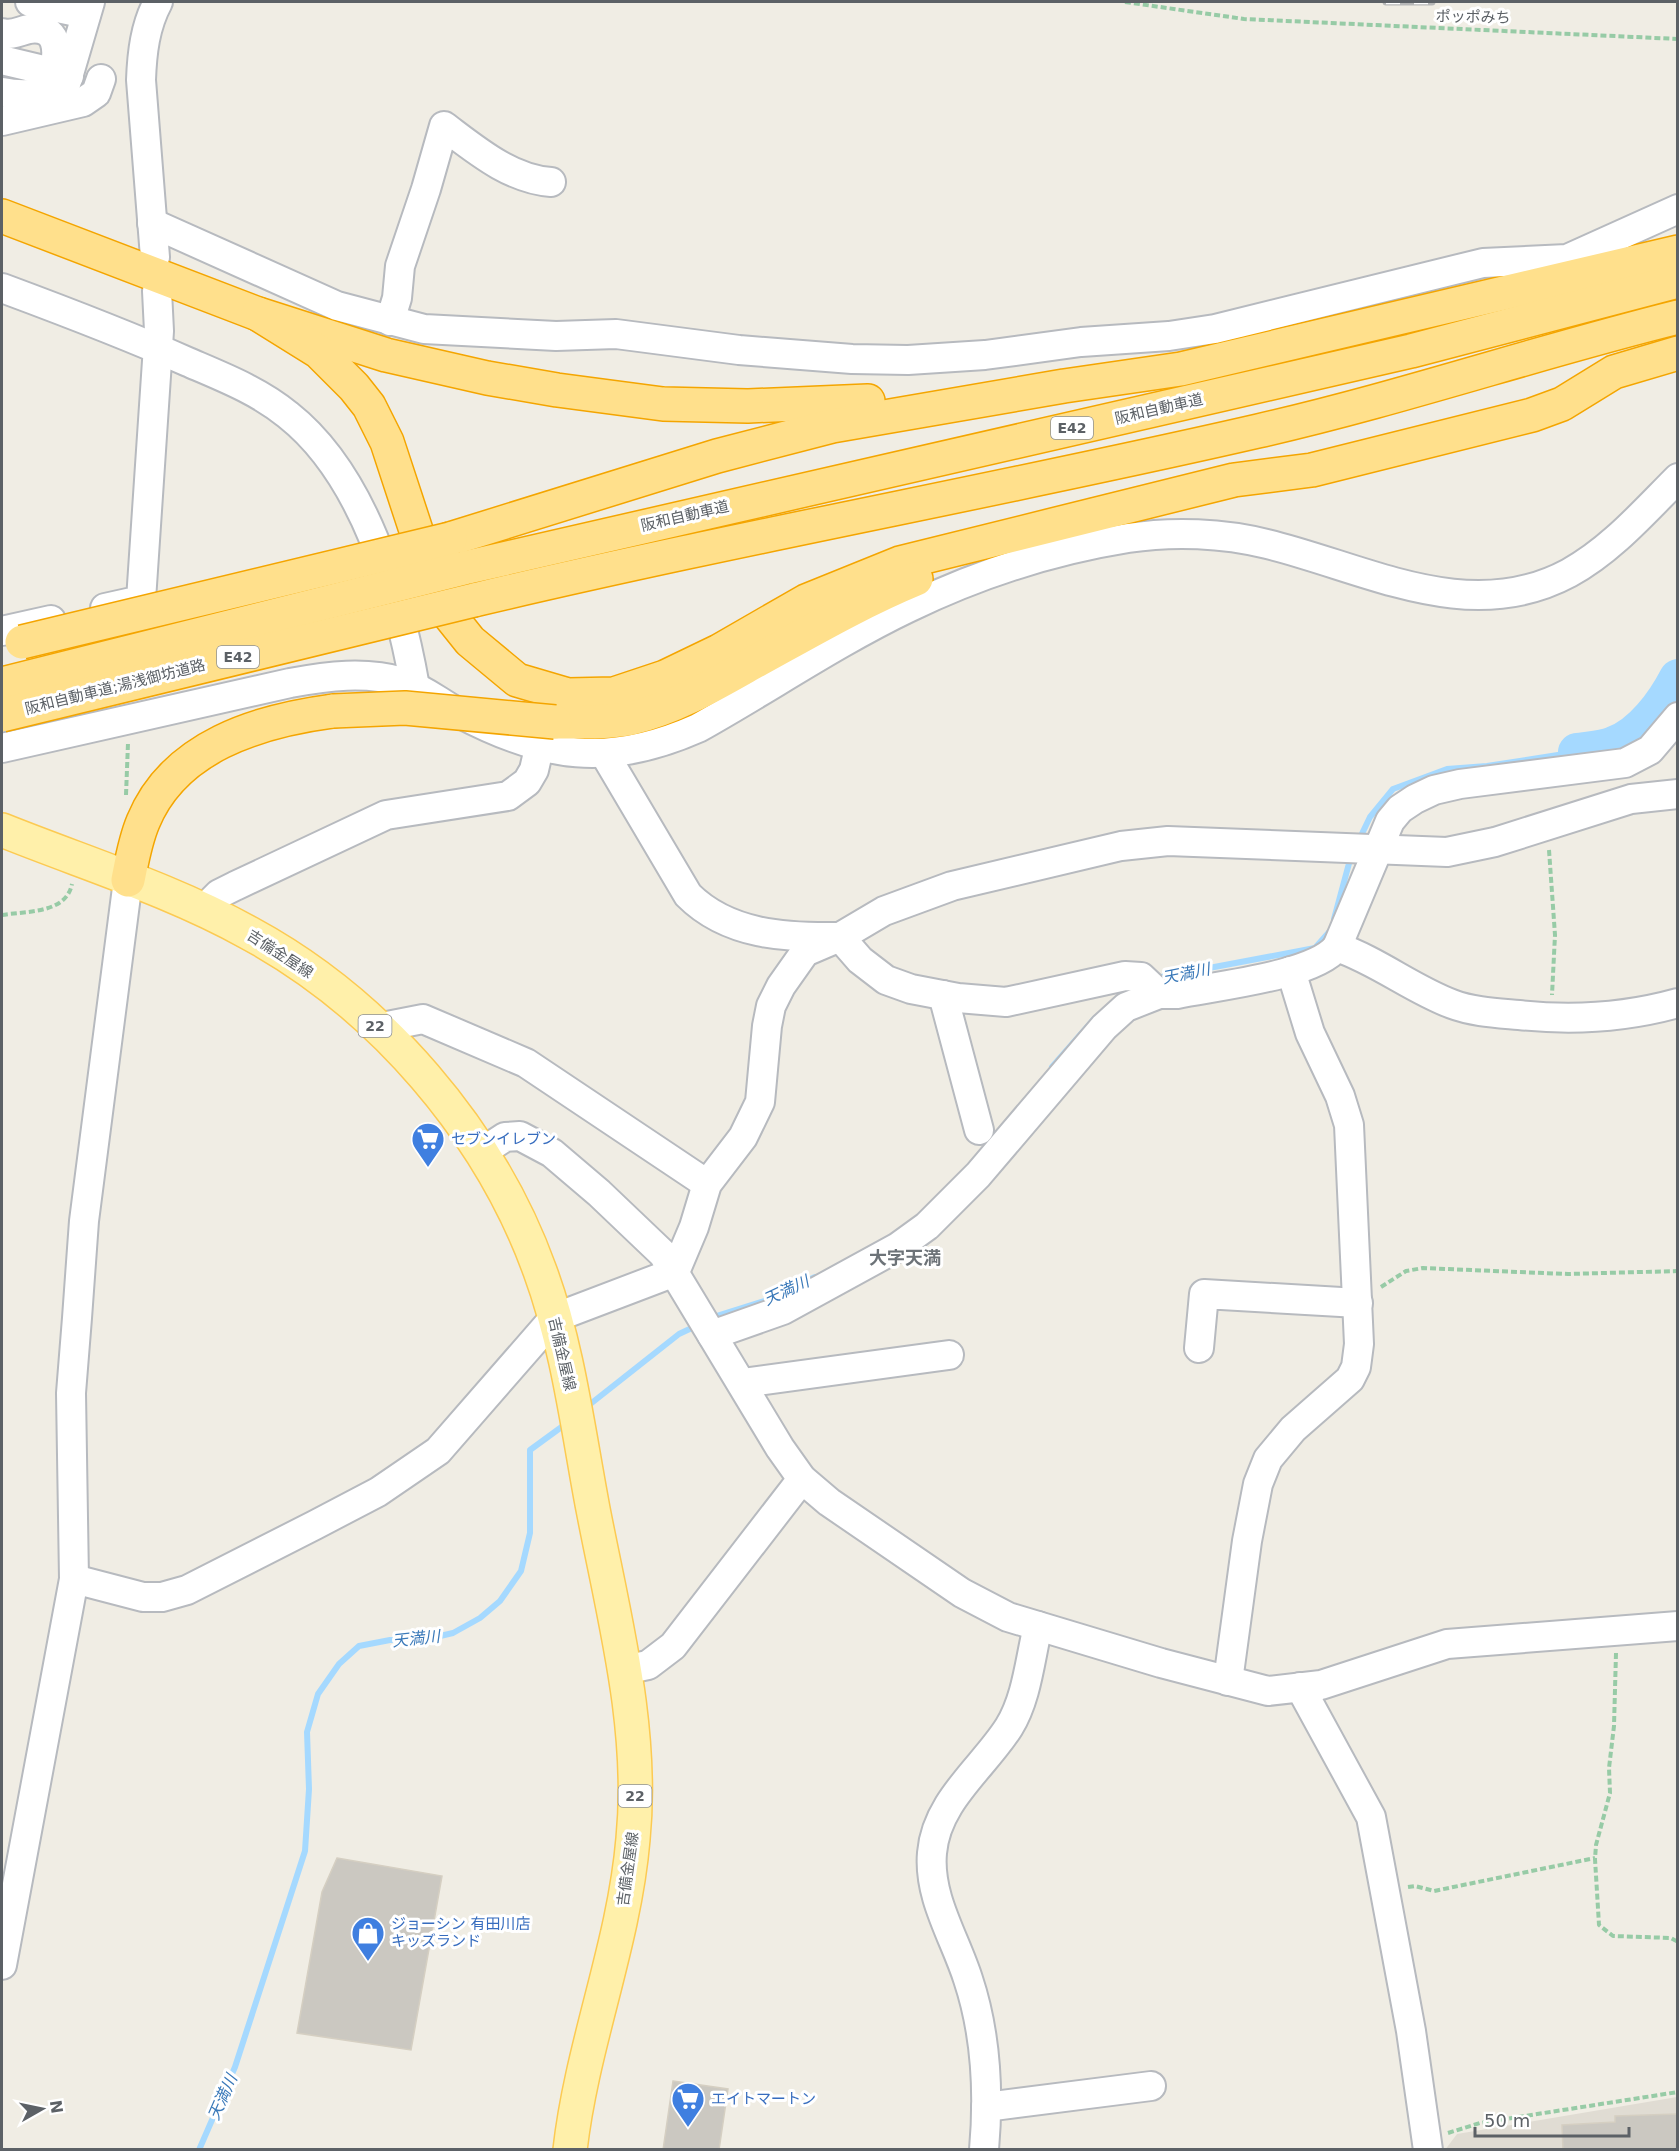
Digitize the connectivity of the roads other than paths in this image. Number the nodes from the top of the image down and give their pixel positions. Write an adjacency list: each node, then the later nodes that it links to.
1 (30, 2): 3 (street)
2 (158, 2): 6 (street)
3 (77, 7): 7 (street)
4 (2, 33): 7 (street)
5 (2, 60): 7 (street)
6 (142, 72): 8 (street); 14 (street)
7 (62, 78): 8 (street); 9 (street)
8 (101, 80): 10 (street)
9 (2, 92)
10 (2, 121)
11 (551, 182): 22 (street)
12 (1677, 209): 22 (street)
13 (2, 216): 20 (highway)
14 (152, 223): 16 (street); 22 (street)
15 (1677, 252): 25 (highway)
16 (154, 257)
17 (1677, 282): 28 (highway, 阪和自動車道 / E42)
18 (2, 288): 23 (street)
19 (157, 291): 23 (street)
20 (258, 314): 25 (highway); 27 (highway)
21 (1677, 317): 32 (highway, 阪和自動車道;湯浅御坊道路 / E42, bridge)
22 (390, 321)
23 (158, 349): 29 (street); 31 (street)
24 (1677, 352): 27 (highway)
25 (1064, 386): 29 (highway, bridge)
26 (1677, 478): 36 (street)
27 (1083, 516): 34 (highway)
28 (464, 568): 30 (highway, 阪和自動車道;湯浅御坊道路 / E42, bridge)
29 (8, 640)
30 (2, 684)
31 (415, 687): 34 (street); 35 (street)
32 (2, 715)
33 (1677, 717): 39 (street)
34 (547, 735): 36 (street); 40 (highway, bridge); 41 (street)
35 (8, 749)
36 (604, 753): 42 (street)
37 (1677, 794): 39 (street)
38 (5, 829): 40 (main road, 吉備金屋線 / 22)
39 (1373, 849): 42 (street); 43 (street)
40 (128, 880): 41 (main road, 吉備金屋線 / 22); 60 (street)
41 (202, 910): 48 (main road, 吉備金屋線 / 22)
42 (840, 937): 46 (street); 51 (street)
43 (1337, 947): 44 (street); 47 (street)
44 (1291, 971): 45 (street); 53 (street)
45 (1159, 994): 46 (street); 55 (street)
46 (943, 995): 49 (street)
47 (1677, 1003)
48 (377, 1028): 50 (main road, 吉備金屋線 / 22); 51 (street)
49 (979, 1130)
50 (482, 1152): 52 (street); 54 (main road, 吉備金屋線 / 22)
51 (707, 1184): 52 (street)
52 (675, 1272): 54 (street); 55 (street)
53 (1358, 1306): 56 (street); 64 (street)
54 (554, 1318): 60 (street); 63 (main road, 吉備金屋線 / 22)
55 (706, 1324): 58 (street)
56 (1199, 1348)
57 (949, 1354): 58 (street)
58 (742, 1383): 59 (street)
59 (802, 1479): 61 (street); 63 (street)
60 (74, 1579): 66 (street)
61 (1038, 1626): 64 (street); 68 (street)
62 (1677, 1626): 65 (street)
63 (624, 1670): 70 (main road, 吉備金屋線 / 22)
64 (1228, 1681): 65 (street)
65 (1300, 1688): 69 (street)
66 (2, 1965)
67 (1151, 2086): 68 (street)
68 (987, 2106): 71 (street)
69 (1426, 2145)
70 (570, 2150)
71 (984, 2150)

